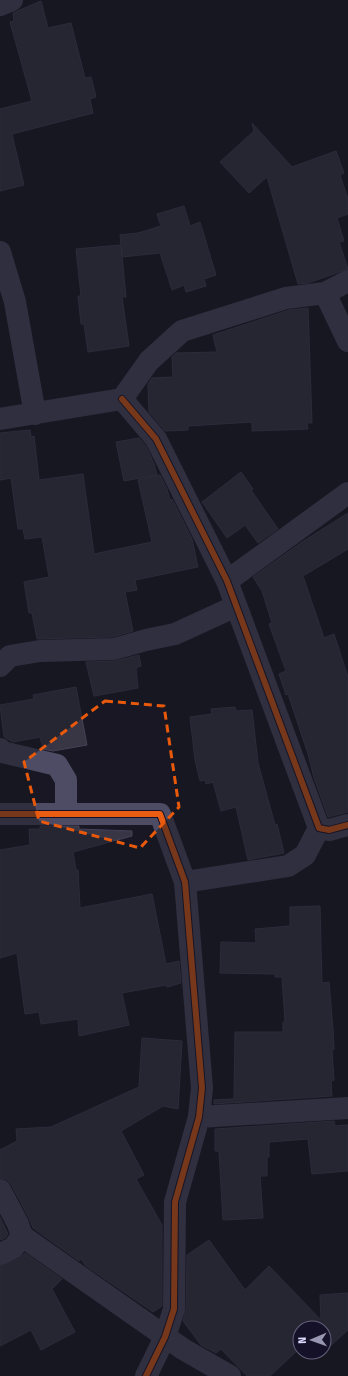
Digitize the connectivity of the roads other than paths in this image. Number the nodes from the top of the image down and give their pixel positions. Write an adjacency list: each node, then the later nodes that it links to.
1 (12, 0): 2 (street)
2 (0, 5)
3 (0, 252): 8 (street)
4 (348, 281): 5 (street)
5 (325, 293): 6 (street); 7 (street)
6 (348, 341)
7 (122, 399): 8 (street); 11 (street)
8 (34, 414): 9 (street)
9 (0, 419)
10 (348, 493): 11 (street)
11 (227, 581): 12 (street)
12 (236, 606): 13 (street); 18 (street)
13 (0, 666)
14 (0, 748): 16 (street)
15 (0, 814): 16 (street)
16 (66, 814): 19 (street)
17 (348, 824): 18 (street)
18 (319, 828): 19 (street)
19 (185, 882): 21 (street)
20 (348, 1108): 21 (street)
21 (199, 1117): 25 (street)
22 (0, 1190): 23 (street)
23 (22, 1236): 24 (street); 25 (street)
24 (0, 1254)
25 (165, 1337): 26 (street); 27 (street)
26 (146, 1376)
27 (230, 1376)

